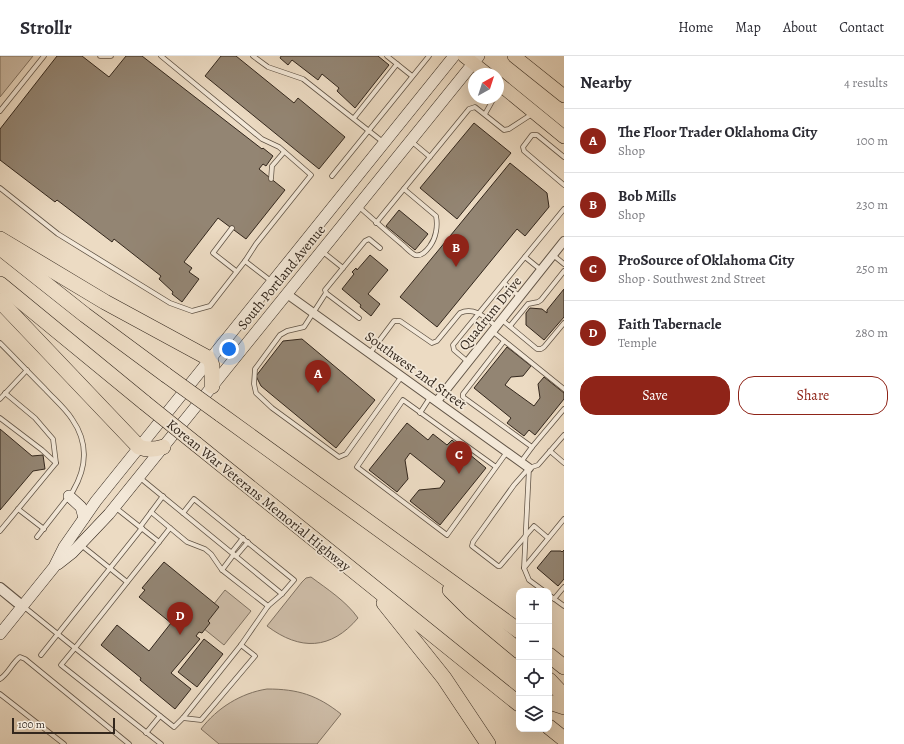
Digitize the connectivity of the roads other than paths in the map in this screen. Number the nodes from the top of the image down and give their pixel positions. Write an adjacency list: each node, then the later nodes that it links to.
1 (44, 56): 17 (lane)
2 (100, 56): 3 (lane)
3 (111, 56)
4 (161, 56): 25 (lane)
5 (254, 56): 20 (lane)
6 (387, 56): 11 (lane)
7 (429, 56): 13 (lane)
8 (454, 56): 24 (main road, South Portland Avenue)
9 (514, 56): 15 (main road)
10 (472, 58): 12 (main road); 23 (main road, South Portland Avenue)
11 (397, 64): 13 (lane); 20 (lane)
12 (481, 68)
13 (412, 76): 21 (lane)
14 (504, 91): 18 (main road)
15 (564, 96)
16 (491, 104): 19 (lane)
17 (0, 111)
18 (534, 112): 19 (lane); 22 (main road)
19 (485, 114): 27 (lane)
20 (354, 118): 21 (lane)
21 (369, 130): 24 (lane); 29 (lane)
22 (564, 137)
23 (410, 140): 26 (main road, South Portland Avenue); 27 (lane)
24 (385, 143): 26 (main road); 34 (main road, South Portland Avenue)
25 (284, 152): 30 (lane); 46 (lane)
26 (399, 155): 35 (main road, South Portland Avenue)
27 (430, 157): 33 (lane)
28 (564, 158): 31 (lane)
29 (332, 176)
30 (271, 179)
31 (564, 185)
32 (0, 188): 50 (lane)
33 (404, 189): 37 (lane); 37 (lane)
34 (343, 194): 35 (main road); 52 (main road, South Portland Avenue)
35 (357, 206): 37 (lane); 43 (main road, South Portland Avenue)
36 (564, 209): 45 (lane)
37 (376, 223)
38 (232, 228): 50 (lane)
39 (0, 239): 69 (highway)
40 (564, 241): 44 (street, Quadrum Drive)
41 (0, 248): 114 (highway, bridge)
42 (380, 248): 48 (lane)
43 (321, 251): 48 (lane); 56 (main road, South Portland Avenue)
44 (553, 255): 47 (lane); 49 (street, Quadrum Drive)
45 (525, 257): 49 (lane); 53 (lane)
46 (245, 261): 50 (lane); 52 (lane)
47 (564, 264)
48 (343, 268): 55 (lane)
49 (541, 270): 57 (street, Quadrum Drive)
50 (236, 271)
51 (564, 271): 64 (lane)
52 (272, 282): 56 (main road); 69 (main road, South Portland Avenue)
53 (504, 283): 57 (lane); 60 (lane)
54 (0, 284): 120 (highway, Korean War Veterans Memorial Highway, bridge)
55 (326, 293): 59 (lane); 61 (lane)
56 (287, 294): 59 (street, Southwest 2nd Street); 73 (main road, South Portland Avenue)
57 (520, 296): 62 (street, Quadrum Drive)
58 (0, 301): 82 (highway)
59 (314, 313): 68 (street, Southwest 2nd Street); 72 (lane)
60 (480, 313): 65 (lane); 68 (lane); 70 (lane)
61 (359, 318)
62 (501, 320): 64 (lane); 65 (street, Quadrum Drive)
63 (564, 323): 64 (lane)
64 (510, 326)
65 (494, 329): 66 (lane); 70 (street, Quadrum Drive)
66 (504, 341): 74 (lane); 84 (lane)
67 (0, 343): 71 (lane)
68 (370, 353): 72 (street, Southwest 2nd Street)
69 (210, 359): 73 (highway); 82 (main road, South Portland Avenue)
70 (468, 362): 76 (street, Quadrum Drive)
71 (27, 370): 75 (lane); 93 (lane)
72 (403, 376): 76 (street, Southwest 2nd Street)
73 (212, 386): 83 (main road, South Portland Avenue)
74 (564, 389)
75 (5, 393): 77 (lane); 88 (lane)
76 (434, 398): 79 (lane); 85 (street, Southwest 2nd Street)
77 (0, 399)
78 (564, 409): 84 (lane)
79 (420, 413): 90 (lane); 90 (lane)
80 (0, 418): 88 (lane)
81 (564, 435): 86 (lane)
82 (139, 447): 83 (highway); 95 (main road, South Portland Avenue)
83 (163, 447): 92 (main road, South Portland Avenue)
84 (532, 447): 87 (lane)
85 (507, 451): 87 (street, Southwest 2nd Street); 90 (lane)
86 (550, 451): 89 (lane); 91 (lane)
87 (521, 462): 91 (street, Southwest 2nd Street)
88 (56, 463): 97 (lane)
89 (564, 463)
90 (496, 467)
91 (529, 468): 106 (lane); 106 (lane)
92 (139, 477): 94 (lane); 96 (main road, South Portland Avenue)
93 (71, 493): 95 (main road); 100 (main road); 103 (lane)
94 (164, 496): 98 (lane); 99 (lane)
95 (96, 501): 100 (main road, South Portland Avenue)
96 (114, 507): 102 (lane); 112 (main road, South Portland Avenue)
97 (18, 508): 103 (lane); 105 (lane)
98 (151, 512): 102 (lane); 104 (lane)
99 (183, 513): 108 (lane); 113 (lane)
100 (84, 518): 115 (main road, South Portland Avenue)
101 (564, 519): 109 (lane)
102 (141, 527): 110 (lane); 116 (lane)
103 (44, 528): 107 (lane)
104 (170, 528): 110 (lane); 118 (lane)
105 (0, 531)
106 (526, 535): 109 (lane); 117 (lane)
107 (37, 537)
108 (243, 538): 111 (lane); 113 (lane)
109 (548, 538): 117 (lane)
110 (159, 542): 119 (lane)
111 (248, 542): 113 (lane); 124 (lane)
112 (80, 544): 115 (main road, South Portland Avenue); 116 (lane)
113 (234, 554): 118 (lane); 124 (lane)
114 (418, 558): 129 (highway); 134 (highway)
115 (54, 567): 126 (main road, South Portland Avenue)
116 (110, 568): 119 (lane); 131 (lane)
117 (524, 568): 123 (lane)
118 (222, 570): 127 (lane)
119 (127, 582): 133 (lane)
120 (368, 583): 141 (highway, Korean War Veterans Memorial Highway); 157 (highway)
121 (564, 587): 125 (lane)
122 (0, 588): 126 (street)
123 (540, 588)
124 (282, 594): 127 (lane)
125 (554, 599): 128 (lane)
126 (22, 606): 130 (main road, South Portland Avenue); 131 (lane)
127 (268, 606): 132 (lane)
128 (564, 606)
129 (516, 629)
130 (0, 634)
131 (58, 634): 133 (lane); 136 (lane)
132 (241, 645): 150 (lane); 150 (lane)
133 (75, 648): 149 (lane); 152 (lane)
134 (516, 648)
135 (552, 651): 138 (highway)
136 (41, 655)
137 (552, 657): 139 (highway)
138 (564, 657)
139 (564, 667)
140 (0, 679): 155 (lane)
141 (491, 682): 143 (highway); 146 (highway, Korean War Veterans Memorial Highway)
142 (552, 683): 145 (highway)
143 (516, 691)
144 (0, 694): 154 (lane)
145 (564, 696)
146 (516, 702)
147 (552, 703): 148 (highway)
148 (564, 707)
149 (160, 716): 150 (lane); 152 (lane)
150 (183, 718)
151 (552, 729): 153 (highway)
152 (146, 733): 156 (lane)
153 (564, 739)
154 (64, 744)
155 (129, 744)
156 (161, 744)
157 (488, 744)

